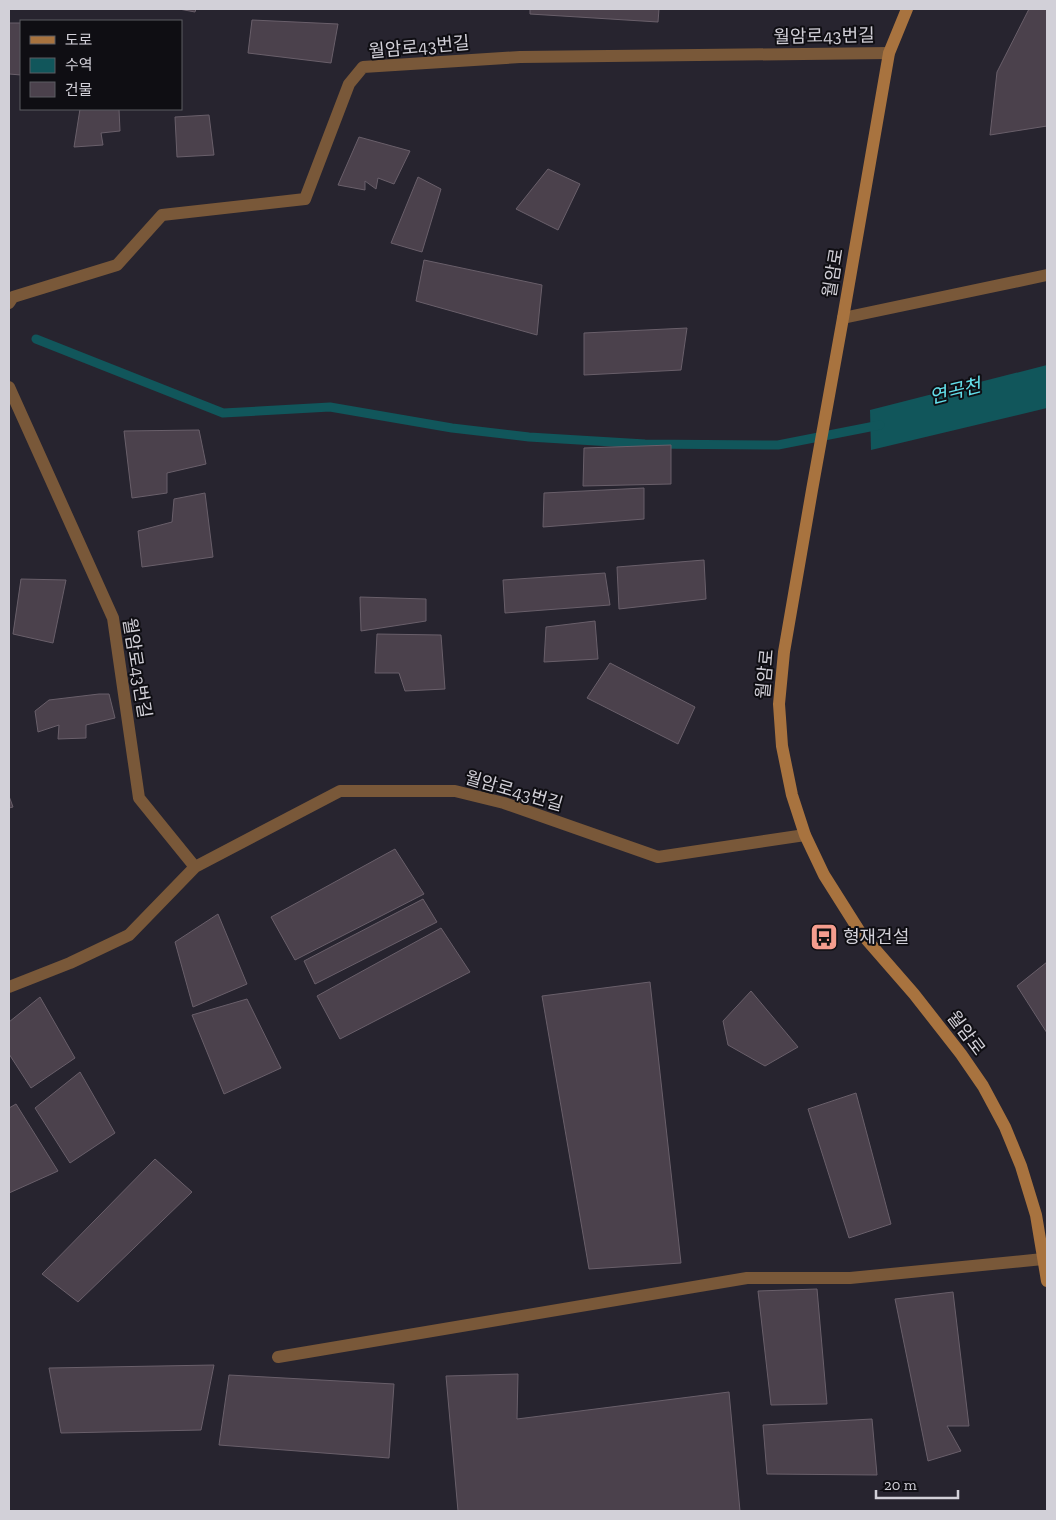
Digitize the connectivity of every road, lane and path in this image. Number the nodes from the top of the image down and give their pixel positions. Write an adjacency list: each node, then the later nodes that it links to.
1 (907, 9): 2 (street, 월암로)
2 (889, 53): 4 (street, 월암로43번길); 5 (street, 월암로)
3 (1047, 275): 5 (street)
4 (9, 303)
5 (843, 318): 7 (street, 월암로)
6 (9, 387): 8 (street, 월암로43번길)
7 (805, 835): 8 (street, 월암로43번길); 10 (street, 월암로)
8 (195, 867): 9 (street, 월암로43번길)
9 (9, 987)
10 (1043, 1259): 11 (street, 월암로); 12 (street)
11 (1047, 1282)
12 (278, 1357)

